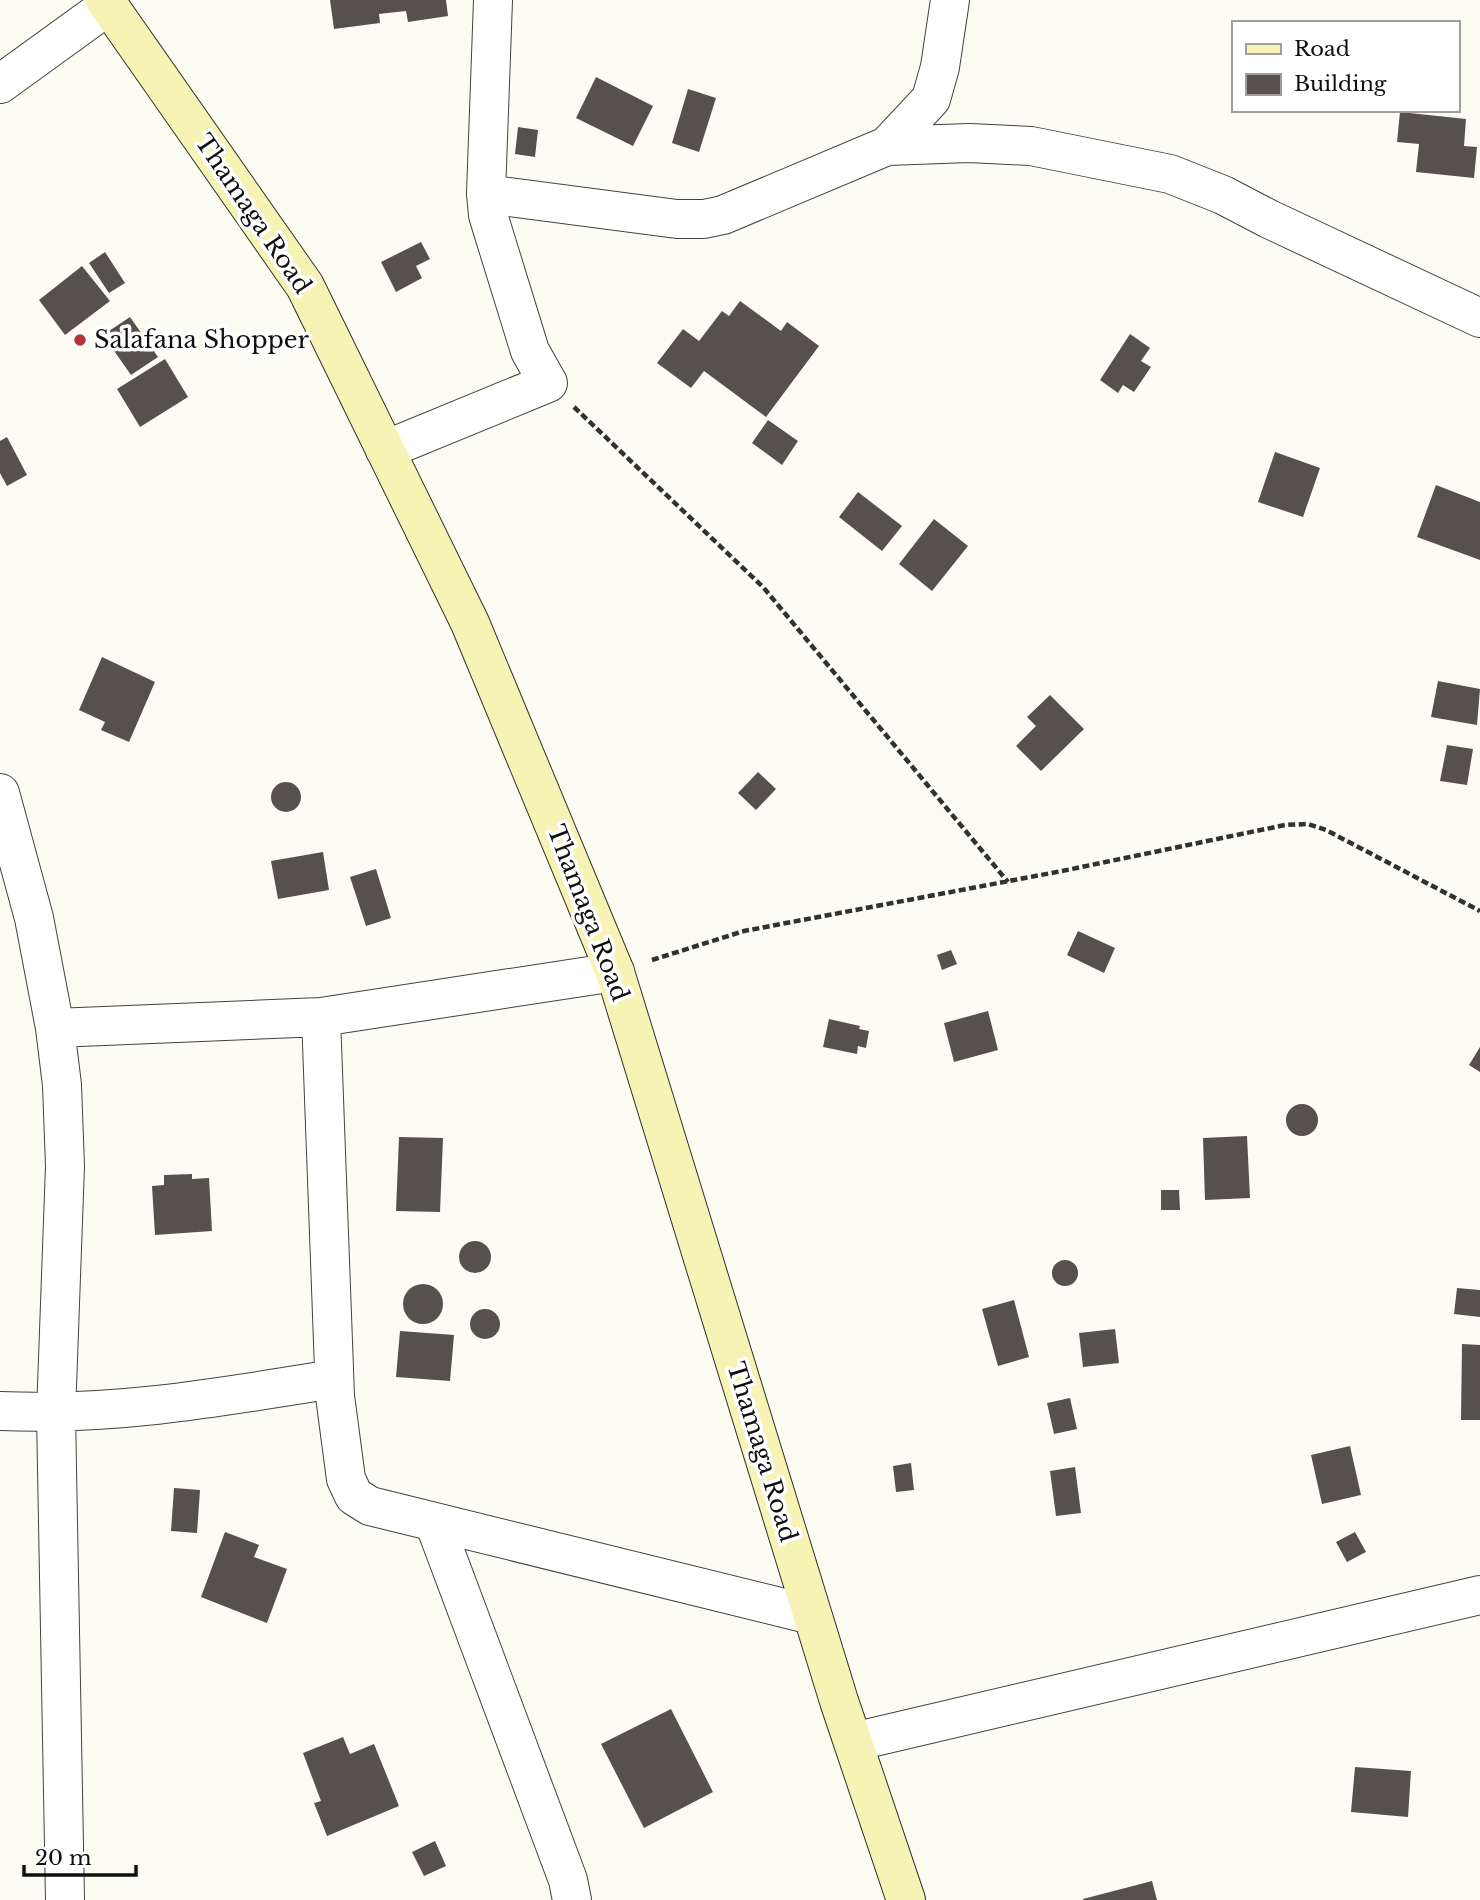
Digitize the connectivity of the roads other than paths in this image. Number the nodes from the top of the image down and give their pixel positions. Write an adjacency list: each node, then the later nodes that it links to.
1 (493, 0): 6 (street)
2 (950, 0): 5 (street)
3 (107, 2): 4 (street); 8 (main road, Thamaga Road)
4 (0, 84)
5 (887, 146): 6 (street); 7 (street)
6 (486, 194): 8 (street)
7 (1480, 318)
8 (385, 450): 10 (main road, Thamaga Road)
9 (0, 793): 12 (street)
10 (615, 972): 11 (street); 18 (main road, Thamaga Road)
11 (321, 1017): 12 (street); 13 (street)
12 (55, 1028): 15 (street)
13 (334, 1379): 15 (street); 16 (street)
14 (0, 1411): 15 (street)
15 (56, 1414): 20 (street)
16 (434, 1522): 18 (street); 21 (street)
17 (1474, 1601): 19 (street)
18 (812, 1615): 19 (main road, Thamaga Road)
19 (853, 1742): 22 (main road, Thamaga Road)
20 (65, 1900)
21 (572, 1900)
22 (906, 1900)

